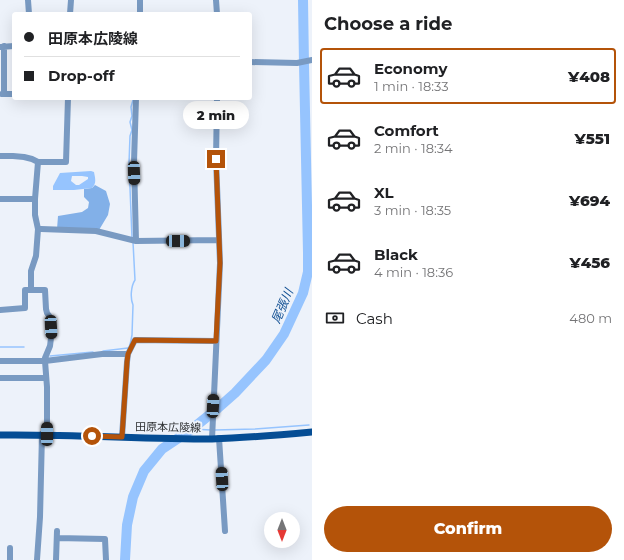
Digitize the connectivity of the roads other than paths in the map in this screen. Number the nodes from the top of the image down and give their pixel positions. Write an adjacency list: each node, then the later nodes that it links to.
1 (28, 0): 5 (street)
2 (71, 0): 6 (street)
3 (140, 0): 7 (street)
4 (216, 0): 8 (street)
5 (29, 12)
6 (70, 12)
7 (140, 12)
8 (217, 12)
9 (2, 46): 12 (street)
10 (310, 60): 11 (street)
11 (252, 62)
12 (2, 94)
13 (68, 100): 17 (street)
14 (136, 100): 22 (street)
15 (217, 100): 21 (street)
16 (0, 156): 17 (street)
17 (38, 162): 19 (street)
18 (0, 199): 19 (street)
19 (35, 199): 23 (street)
20 (41, 229): 22 (street)
21 (219, 240): 22 (street); 25 (street)
22 (132, 241)
23 (31, 290): 24 (street); 28 (street)
24 (0, 310)
25 (216, 341): 26 (street); 31 (street)
26 (128, 354): 28 (street); 35 (street)
27 (0, 361): 28 (street)
28 (45, 361): 30 (street)
29 (0, 378): 30 (street)
30 (46, 378): 33 (street)
31 (213, 432): 32 (main road, 田原本広陵線); 35 (main road, 田原本広陵線); 37 (street)
32 (312, 432)
33 (45, 434): 34 (main road, 田原本広陵線); 35 (main road, 田原本広陵線); 41 (street)
34 (0, 435)
35 (122, 437)
36 (56, 531): 38 (street)
37 (224, 531)
38 (56, 538): 42 (street); 43 (street)
39 (10, 548): 40 (street)
40 (10, 560)
41 (37, 560)
42 (56, 560)
43 (106, 560)

